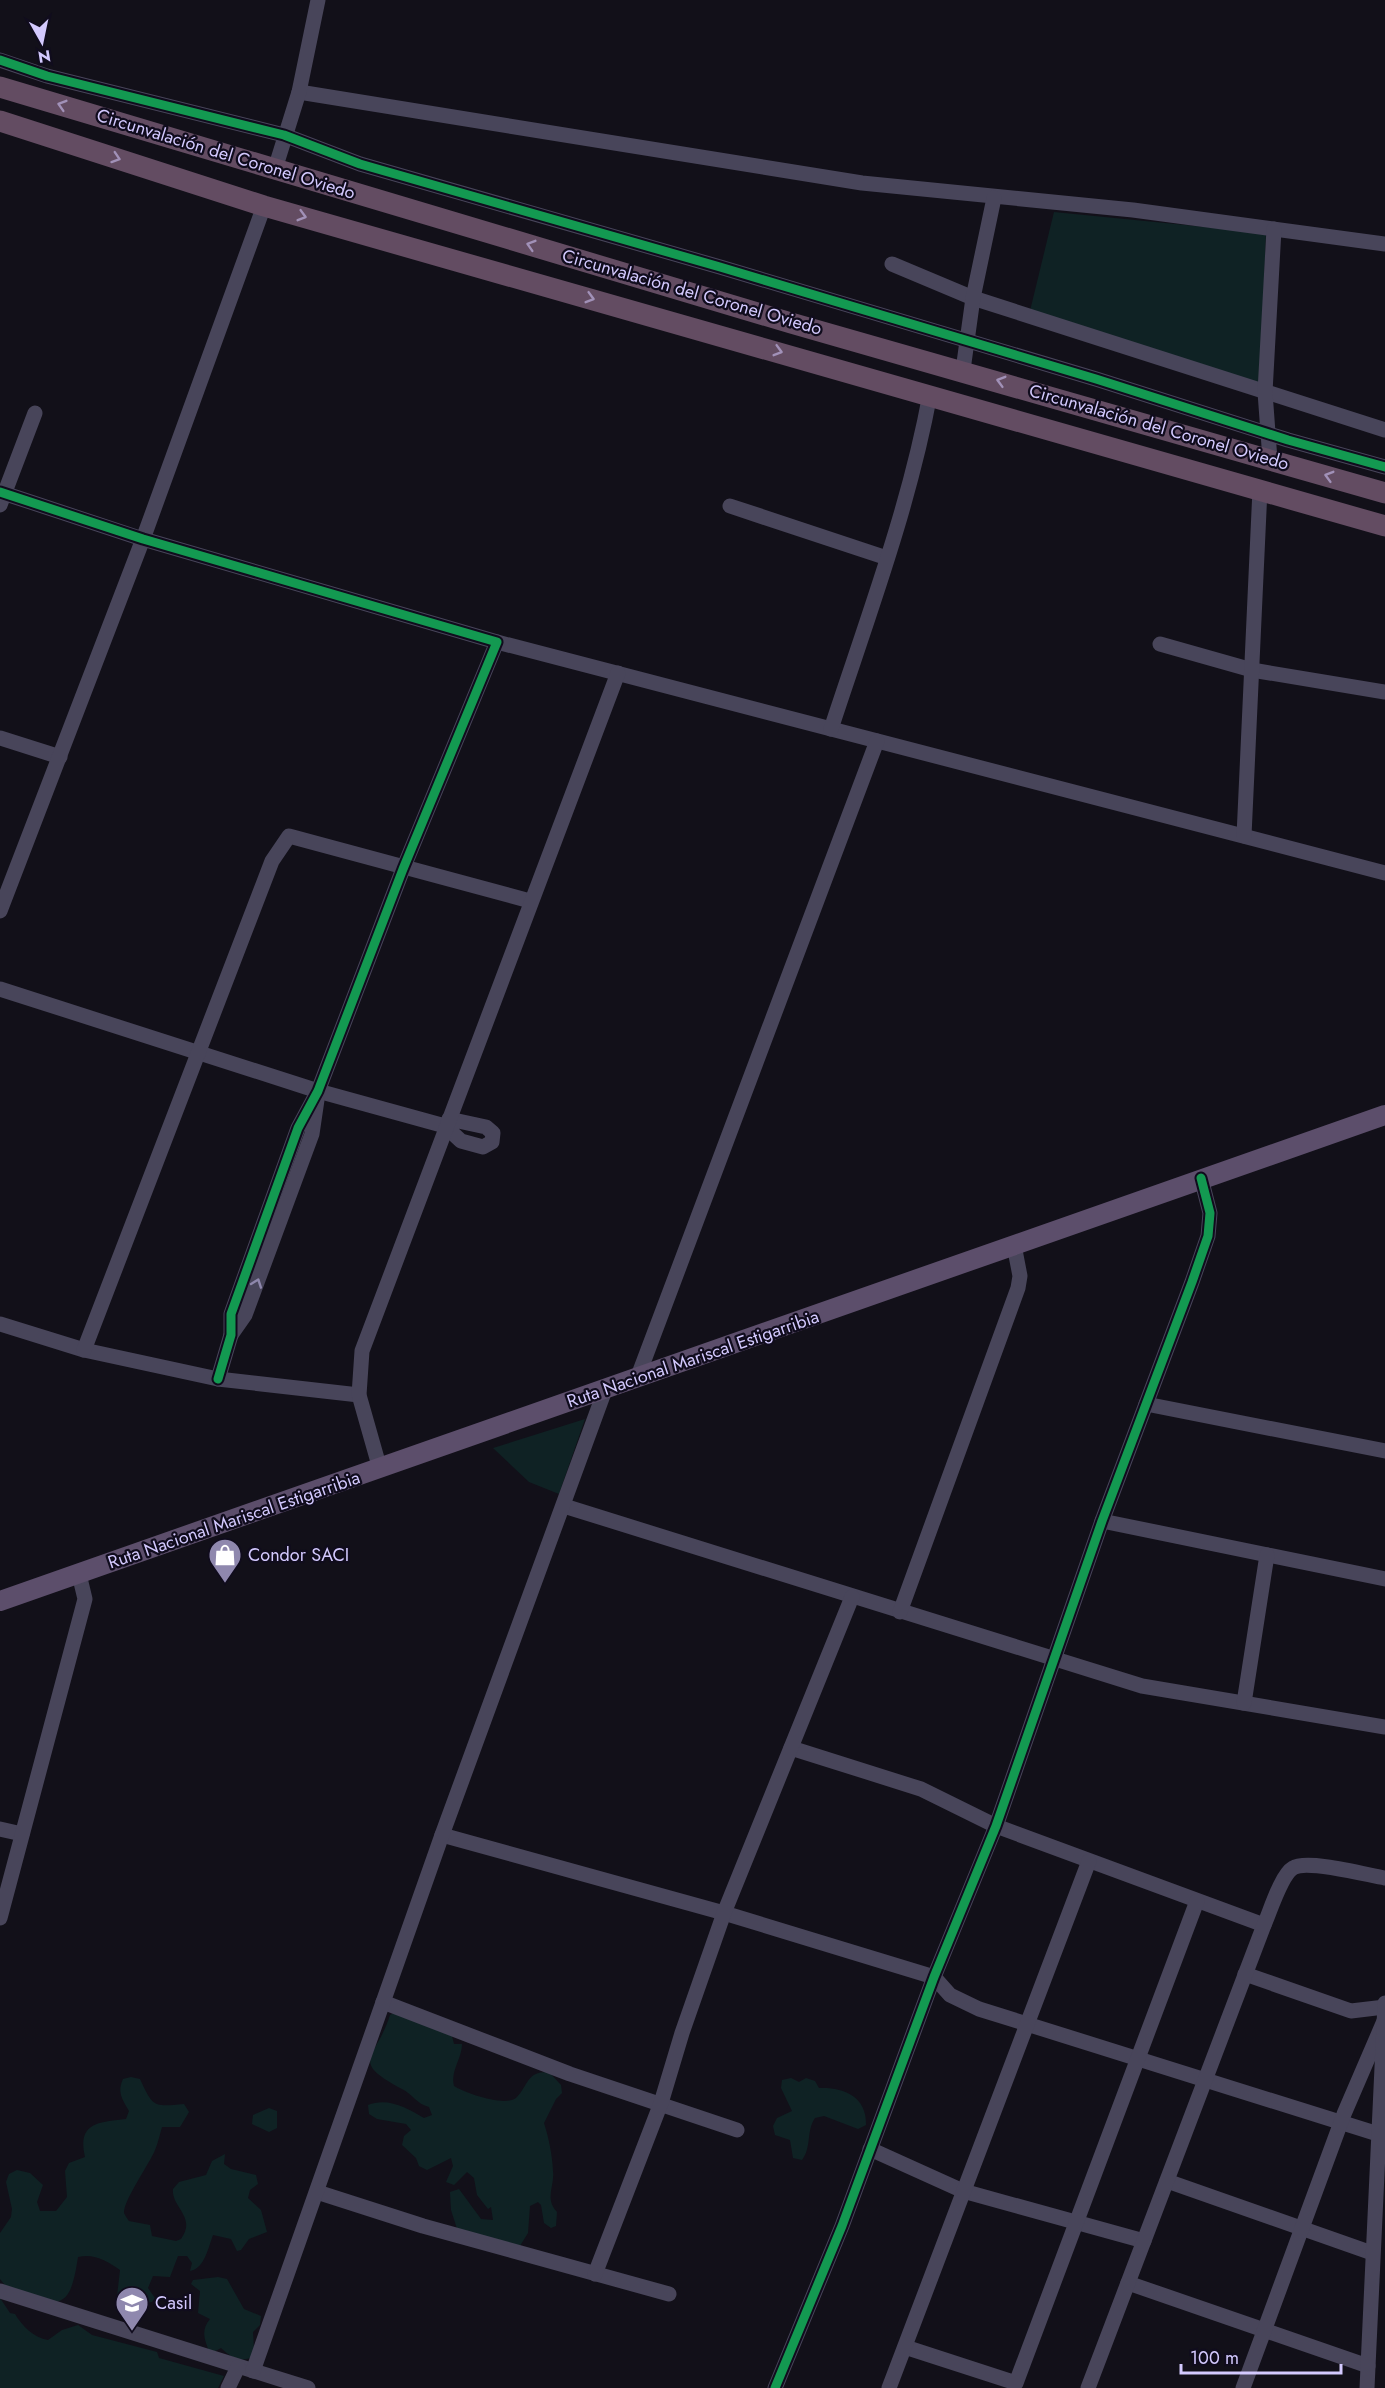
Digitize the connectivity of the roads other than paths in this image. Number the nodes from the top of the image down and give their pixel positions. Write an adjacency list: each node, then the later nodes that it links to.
1 (318, 0): 4 (street)
2 (0, 60): 6 (street)
3 (0, 87): 7 (highway, Circunvalación del Coronel Oviedo, one-way to 3)
4 (299, 92): 6 (street); 8 (street)
5 (0, 121): 9 (highway, Circunvalación del Coronel Oviedo, one-way to 9)
6 (285, 135): 7 (street); 14 (street)
7 (275, 169): 15 (highway, Circunvalación del Coronel Oviedo, one-way to 7)
8 (994, 198): 10 (street); 13 (street)
9 (264, 206): 17 (highway, Circunvalación del Coronel Oviedo, one-way to 17); 28 (street)
10 (1274, 229): 11 (street); 16 (street)
11 (1385, 244)
12 (892, 264): 13 (street)
13 (973, 298): 14 (street); 16 (street)
14 (967, 341): 15 (street); 20 (street)
15 (963, 370): 21 (highway, Circunvalación del Coronel Oviedo, one-way to 15)
16 (1265, 392): 19 (street); 20 (street)
17 (930, 394): 23 (highway, Circunvalación del Coronel Oviedo); 29 (street)
18 (35, 413): 25 (street)
19 (1385, 430)
20 (1268, 433): 21 (street); 22 (street)
21 (1269, 460): 24 (highway, Circunvalación del Coronel Oviedo, one-way to 21)
22 (1385, 467)
23 (1260, 489): 27 (highway, Circunvalación del Coronel Oviedo); 32 (street)
24 (1385, 493)
25 (1, 497): 28 (street)
26 (730, 506): 29 (street)
27 (1385, 526)
28 (143, 539): 30 (street); 38 (street)
29 (887, 558): 35 (street)
30 (497, 642): 33 (street); 40 (street)
31 (1160, 644): 32 (street)
32 (1252, 670): 34 (street); 39 (street)
33 (618, 673): 35 (street); 42 (street)
34 (1385, 692)
35 (831, 729): 37 (street)
36 (0, 738): 38 (street)
37 (877, 741): 39 (street); 54 (street)
38 (60, 756): 43 (street)
39 (1244, 836): 41 (street)
40 (403, 868): 42 (street); 45 (street); 46 (street)
41 (1385, 873)
42 (530, 901): 48 (street)
43 (0, 911)
44 (0, 989): 45 (street)
45 (199, 1052): 46 (street); 52 (street)
46 (318, 1091): 48 (street); 53 (street)
47 (1385, 1115): 49 (main road, Ruta Nacional Mariscal Estigarribia)
48 (447, 1123): 56 (street)
49 (1201, 1179): 50 (main road, Ruta Nacional Mariscal Estigarribia); 57 (street)
50 (1014, 1245): 54 (main road, Ruta Nacional Mariscal Estigarribia); 67 (street)
51 (0, 1324): 52 (street)
52 (84, 1350): 53 (street)
53 (218, 1379): 56 (street)
54 (637, 1379): 55 (main road, Ruta Nacional Mariscal Estigarribia)
55 (605, 1390): 59 (main road, Ruta Nacional Mariscal Estigarribia); 60 (street)
56 (359, 1395): 59 (street)
57 (1146, 1404): 58 (street); 61 (street)
58 (1385, 1451)
59 (380, 1469): 63 (main road, Ruta Nacional Mariscal Estigarribia)
60 (564, 1506): 65 (street); 75 (street)
61 (1102, 1521): 62 (street); 68 (street)
62 (1267, 1555): 64 (street); 69 (street)
63 (79, 1574): 66 (main road, Ruta Nacional Mariscal Estigarribia); 74 (street)
64 (1385, 1579)
65 (852, 1597): 67 (street); 71 (street)
66 (0, 1601)
67 (900, 1612): 68 (street)
68 (1053, 1660): 69 (street); 72 (street)
69 (1244, 1703): 70 (street)
70 (1385, 1727)
71 (791, 1748): 72 (street); 79 (street)
72 (996, 1826): 76 (street); 83 (street)
73 (0, 1828): 74 (street)
74 (22, 1834): 80 (street)
75 (442, 1834): 79 (street); 84 (street)
76 (1089, 1861): 78 (street); 86 (street)
77 (1385, 1878): 81 (street)
78 (1197, 1901): 81 (street); 87 (street)
79 (724, 1913): 83 (street); 89 (street)
80 (0, 1918)
81 (1264, 1925): 82 (street)
82 (1245, 1974): 85 (street); 88 (street)
83 (934, 1977): 86 (street); 93 (street)
84 (383, 2002): 89 (street); 96 (street)
85 (1385, 2010): 90 (street); 92 (street)
86 (1027, 2024): 87 (street); 95 (street)
87 (1137, 2059): 88 (street); 98 (street)
88 (1205, 2080): 90 (street); 94 (street)
89 (661, 2103): 91 (street); 102 (street)
90 (1341, 2123): 92 (street); 99 (street)
91 (737, 2130)
92 (1378, 2133): 97 (street)
93 (870, 2149): 95 (street); 113 (street)
94 (1167, 2181): 99 (street); 100 (street)
95 (963, 2191): 98 (street); 107 (street)
96 (317, 2192): 102 (street); 110 (street)
97 (1380, 2202): 101 (street)
98 (1076, 2221): 100 (street); 107 (street)
99 (1302, 2228): 101 (street); 106 (street)
100 (1144, 2241): 103 (street)
101 (1372, 2253): 108 (street)
102 (596, 2274): 105 (street)
103 (1128, 2283): 106 (street); 115 (street)
104 (0, 2292): 109 (street)
105 (669, 2294)
106 (1264, 2330): 108 (street); 116 (street)
107 (905, 2347): 114 (street)
108 (1368, 2366): 117 (street)
109 (238, 2367): 110 (street); 111 (street)
110 (253, 2371): 112 (street)
111 (228, 2388)
112 (308, 2388)
113 (775, 2388)
114 (889, 2388)
115 (1088, 2388)
116 (1243, 2388)
117 (1367, 2388)

